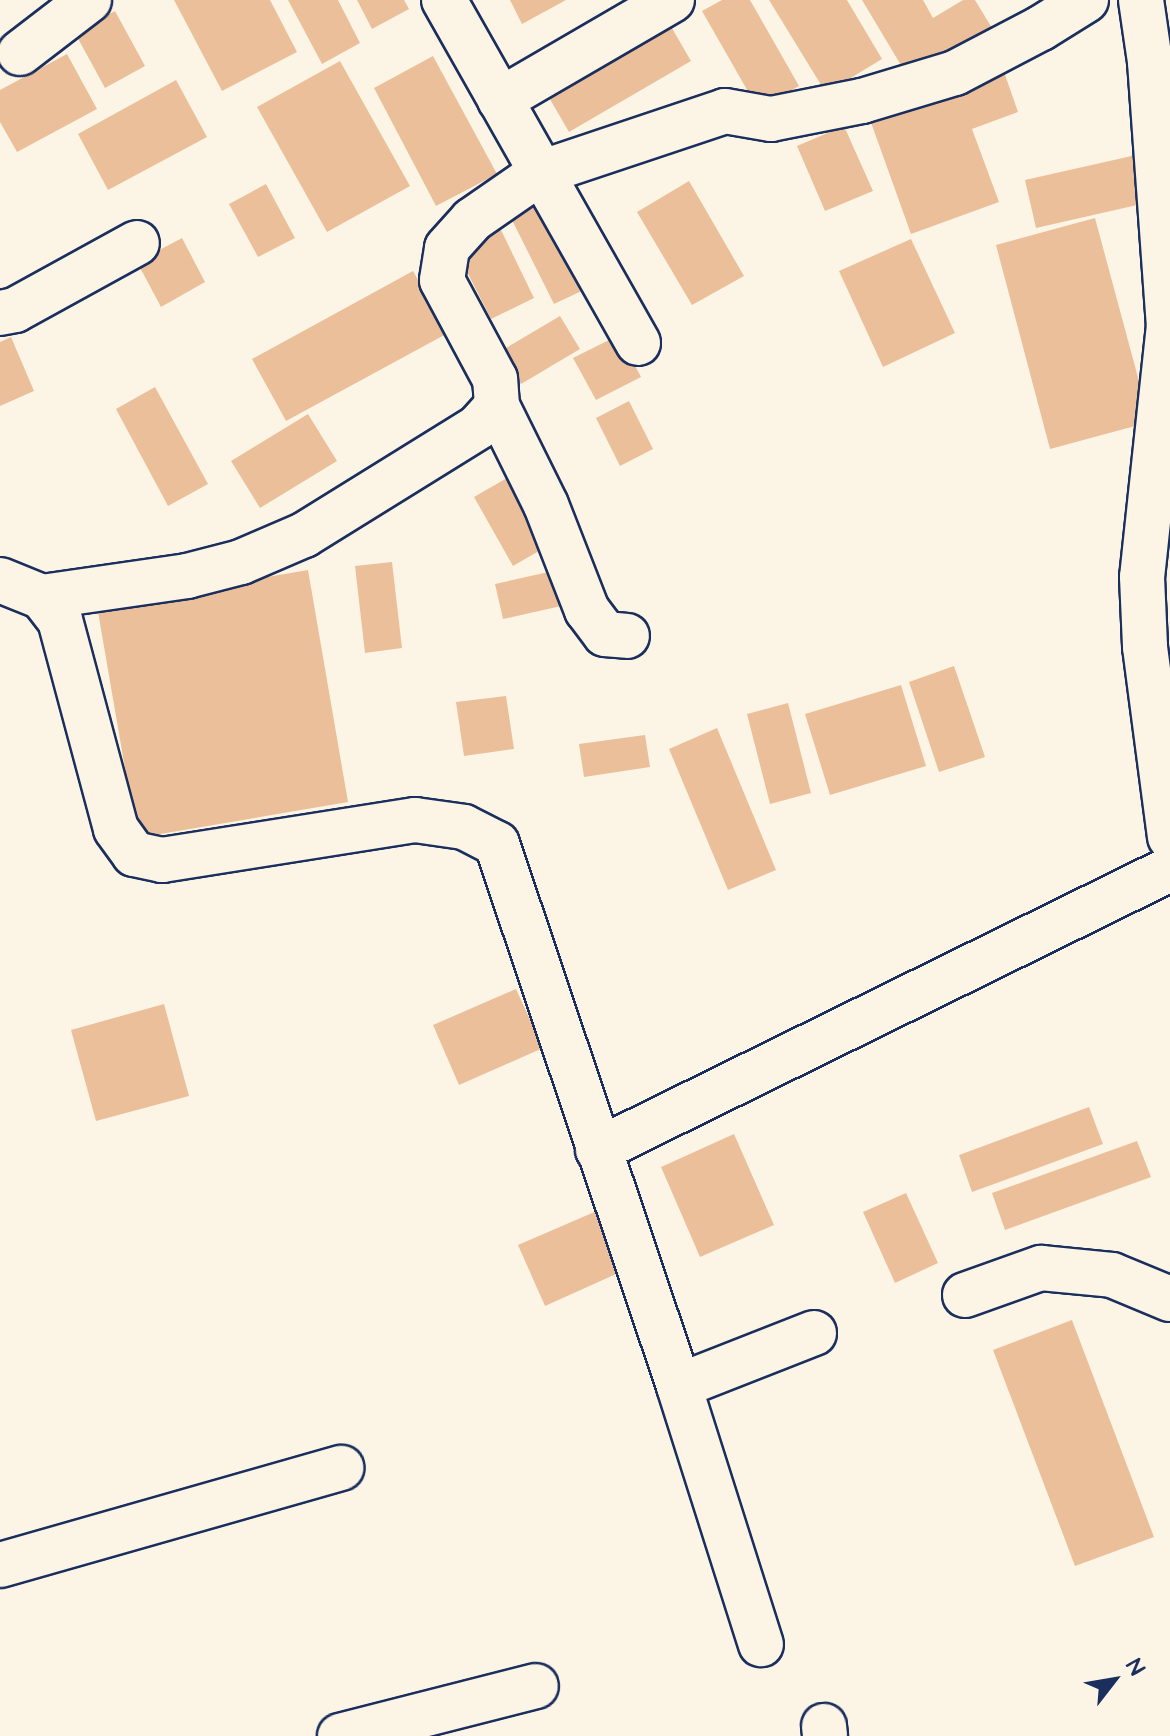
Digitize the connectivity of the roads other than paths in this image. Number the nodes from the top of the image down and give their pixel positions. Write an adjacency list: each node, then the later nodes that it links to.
1 (89, 0): 6 (street)
2 (444, 0): 7 (street)
3 (672, 0): 7 (street)
4 (1086, 0): 8 (street)
5 (1141, 0): 13 (street)
6 (20, 53)
7 (500, 100): 8 (street)
8 (540, 173): 11 (street); 12 (street)
9 (137, 243): 10 (street)
10 (0, 313)
11 (638, 343)
12 (497, 406): 15 (street); 16 (street)
13 (1165, 407): 17 (street)
14 (0, 580): 15 (street)
15 (42, 597): 20 (street)
16 (627, 636)
17 (1158, 644): 18 (street)
18 (1170, 837)
19 (1170, 869): 20 (street)
20 (598, 1150): 24 (street)
21 (965, 1295): 22 (street)
22 (1170, 1299)
23 (814, 1333): 24 (street)
24 (679, 1386): 27 (street)
25 (341, 1468): 26 (street)
26 (0, 1565)
27 (761, 1644)
28 (536, 1686): 29 (street)
29 (340, 1736)

